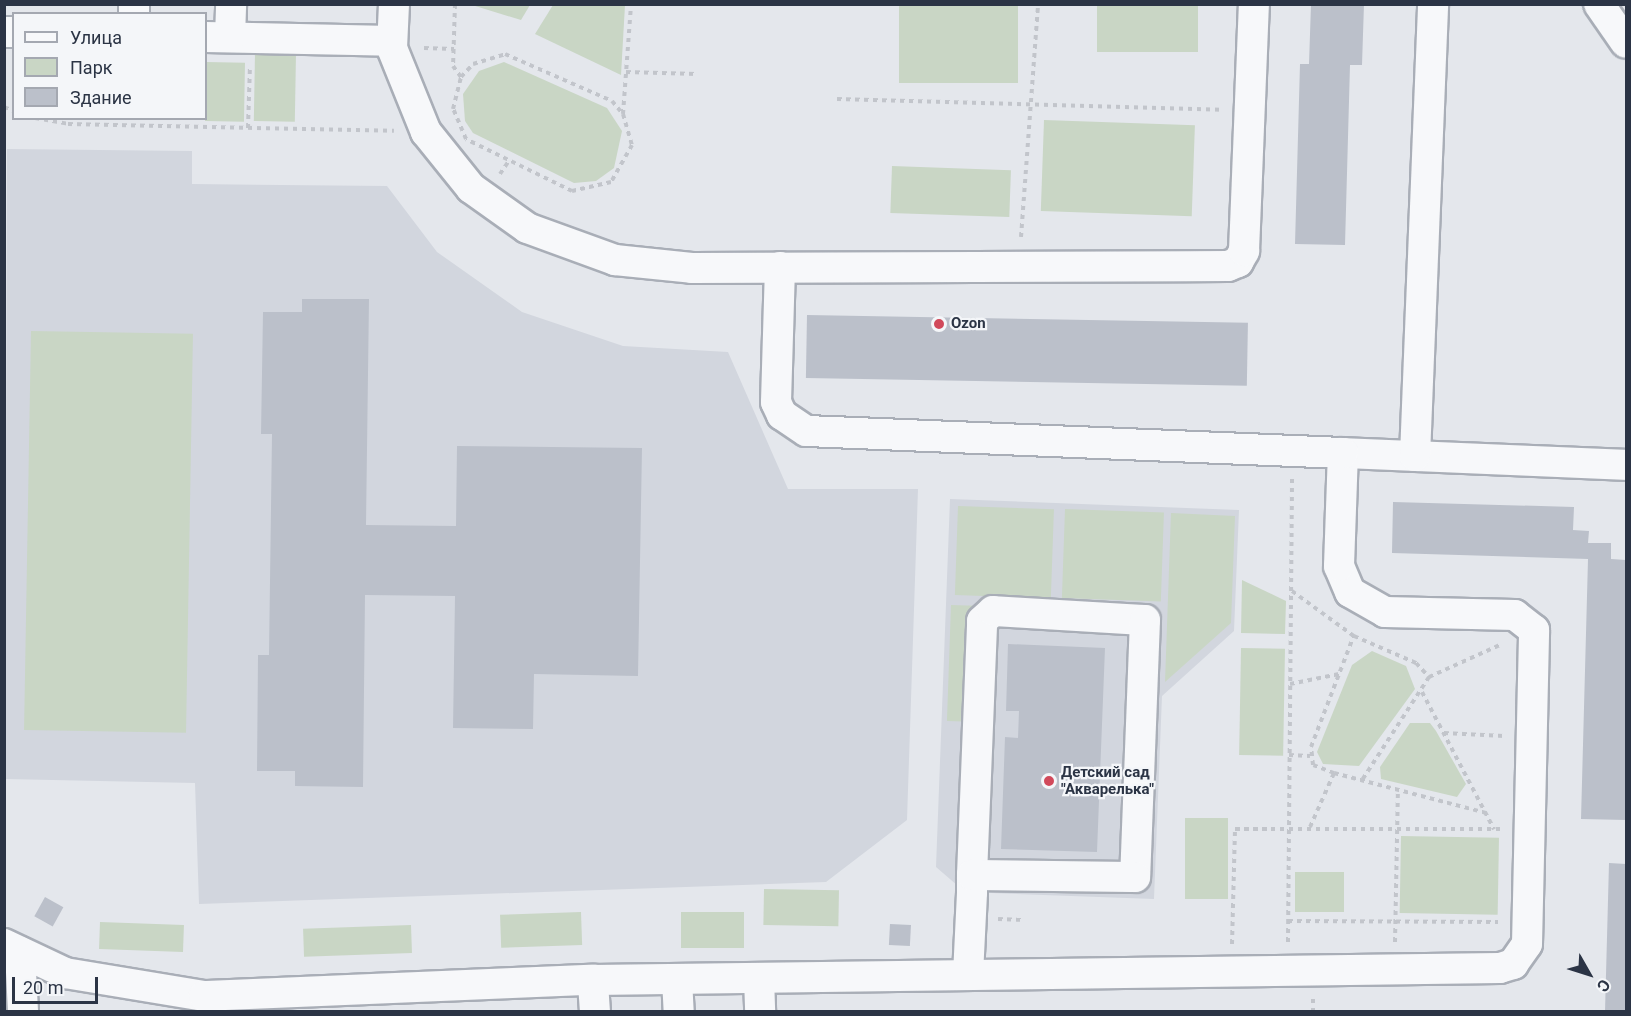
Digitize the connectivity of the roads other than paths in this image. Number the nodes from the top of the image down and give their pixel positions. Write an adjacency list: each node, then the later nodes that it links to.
1 (231, 4): 6 (street)
2 (393, 4): 7 (street)
3 (1254, 4): 9 (street)
4 (1434, 4): 11 (street)
5 (1599, 4): 8 (street)
6 (229, 37): 7 (street)
7 (391, 41): 9 (street)
8 (1626, 43)
9 (780, 267): 10 (street)
10 (1343, 453): 11 (street); 15 (street)
11 (1415, 456): 12 (street)
12 (1626, 465)
13 (972, 875): 13 (street); 15 (street)
14 (12, 948): 18 (street); 19 (street)
15 (968, 975): 16 (street)
16 (759, 978): 17 (street); 22 (street)
17 (677, 979): 18 (street); 21 (street)
18 (593, 980): 20 (street)
19 (23, 1011)
20 (595, 1011)
21 (679, 1011)
22 (760, 1011)

